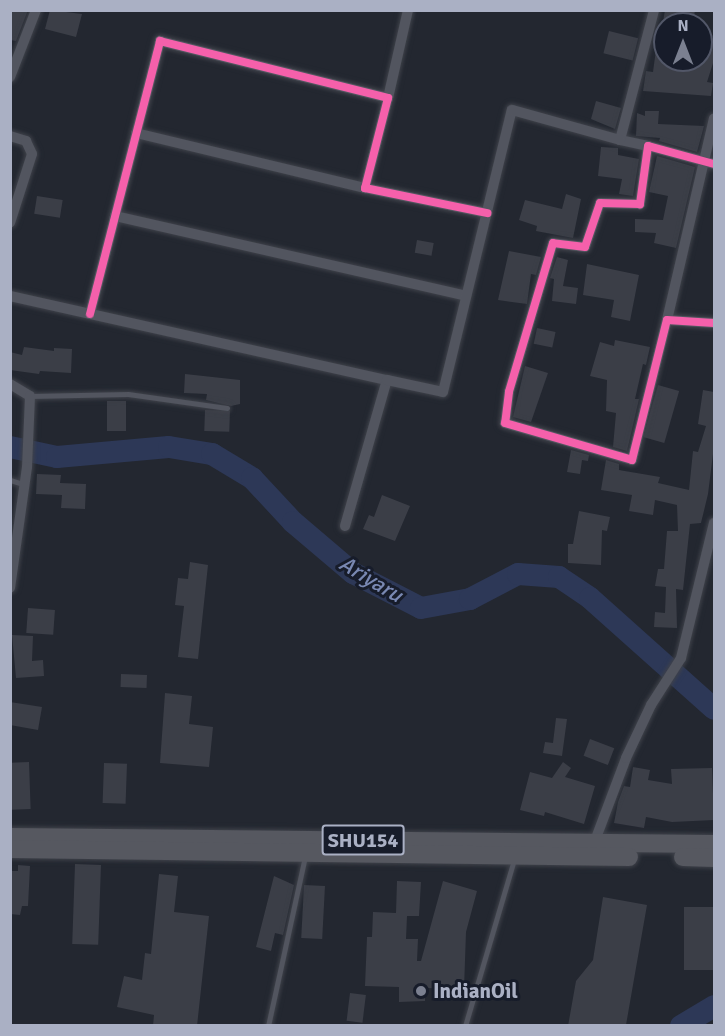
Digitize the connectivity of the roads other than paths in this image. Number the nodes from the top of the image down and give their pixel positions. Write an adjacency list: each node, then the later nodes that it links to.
1 (36, 10): 4 (street)
2 (408, 10): 5 (street)
3 (654, 10): 9 (street)
4 (11, 73)
5 (388, 98): 7 (street); 12 (street)
6 (714, 118): 11 (street)
7 (136, 133): 12 (street); 15 (street)
8 (10, 136): 13 (street)
9 (620, 140): 10 (street); 14 (street)
10 (648, 146): 11 (street); 20 (street)
11 (710, 163): 20 (street)
12 (365, 188): 14 (street)
13 (12, 209): 16 (street)
14 (487, 213): 18 (street)
15 (115, 216): 18 (street); 19 (street)
16 (10, 223)
17 (10, 296): 19 (street)
18 (466, 296): 22 (street)
19 (90, 314): 22 (street)
20 (667, 320): 21 (street)
21 (714, 323)
22 (387, 380): 29 (street)
23 (10, 384): 24 (street)
24 (30, 396): 25 (lane); 27 (street)
25 (226, 408)
26 (10, 480): 27 (lane)
27 (25, 485): 30 (street)
28 (714, 523): 34 (street)
29 (345, 526)
30 (10, 588)
31 (10, 837): 34 (highway, SHU154)
32 (714, 844): 34 (highway, SHU154)
33 (10, 849): 35 (highway)
34 (593, 850): 36 (highway); 37 (highway)
35 (306, 852): 36 (highway); 38 (lane)
36 (515, 856): 39 (lane)
37 (714, 858)
38 (268, 1026)
39 (465, 1026)

